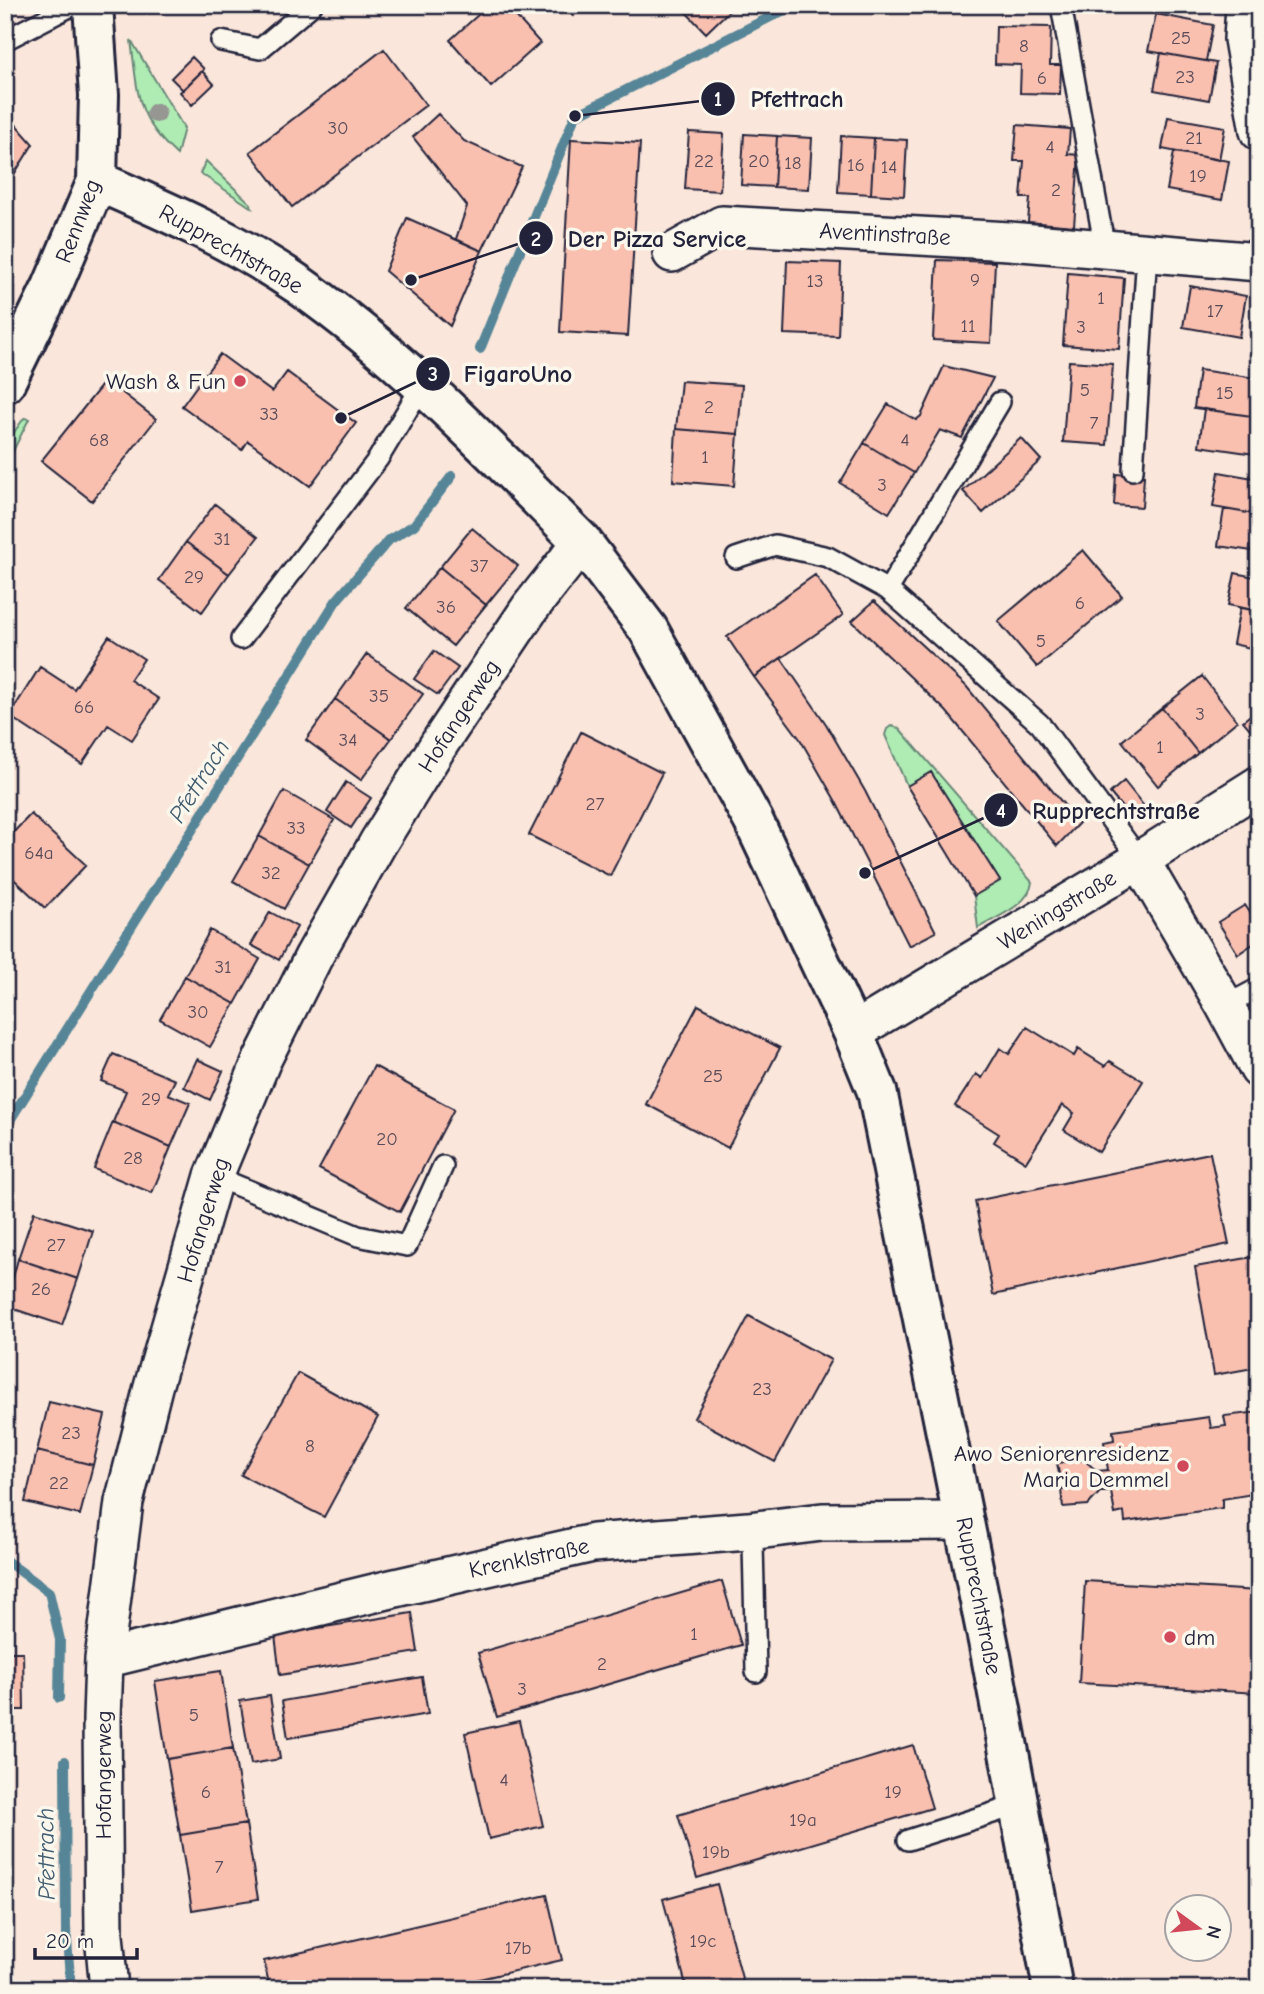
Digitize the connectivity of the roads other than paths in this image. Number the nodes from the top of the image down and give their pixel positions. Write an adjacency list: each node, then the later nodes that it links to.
1 (73, 5): 6 (lane)
2 (93, 5): 9 (main road, Rennweg)
3 (312, 5): 7 (lane)
4 (1061, 5): 10 (lane)
5 (1245, 5): 8 (street)
6 (5, 40)
7 (221, 41)
8 (1259, 131)
9 (97, 181): 14 (main road, Rennweg); 15 (main road, Rupprechtstraße)
10 (1105, 249): 11 (street, Aventinstraße); 12 (street, Aventinstraße)
11 (673, 253)
12 (1147, 253): 13 (street, Aventinstraße); 17 (lane)
13 (1259, 262)
14 (5, 383)
15 (423, 384): 18 (main road, Rupprechtstraße); 21 (lane)
16 (1000, 402): 20 (lane)
17 (1133, 470)
18 (582, 542): 26 (main road, Rupprechtstraße); 29 (street, Hofangerweg)
19 (736, 558): 20 (lane)
20 (888, 590): 23 (lane)
21 (241, 639)
22 (1259, 785): 23 (street, Weningstraße)
23 (1140, 860): 25 (street); 26 (street, Weningstraße)
24 (1259, 988): 25 (lane)
25 (1225, 1006): 27 (street)
26 (853, 1032): 30 (main road, Rupprechtstraße)
27 (1259, 1069)
28 (443, 1166): 29 (lane)
29 (214, 1176): 32 (street, Hofangerweg)
30 (964, 1521): 31 (street, Krenklstraße); 34 (main road, Rupprechtstraße)
31 (748, 1531): 32 (street, Krenklstraße); 33 (lane)
32 (104, 1659): 36 (street, Hofangerweg)
33 (757, 1672)
34 (1018, 1805): 35 (lane); 37 (main road, Rupprechtstraße)
35 (908, 1840)
36 (109, 1989)
37 (1053, 1989)

